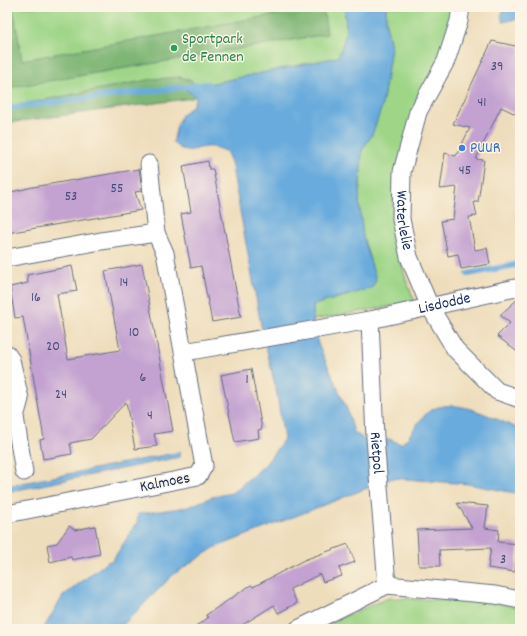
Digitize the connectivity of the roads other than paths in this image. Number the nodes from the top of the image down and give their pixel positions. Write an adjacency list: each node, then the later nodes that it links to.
1 (461, 7): 6 (street, Waterlelie)
2 (149, 164): 3 (street, Kalmoes)
3 (156, 233): 4 (street); 8 (street, Kalmoes)
4 (7, 258)
5 (520, 287): 6 (street, Lisdodde)
6 (430, 307): 7 (street, Lisdodde); 10 (street, Waterlelie)
7 (370, 320): 8 (street); 14 (street, Rietpol)
8 (184, 352): 13 (street, Kalmoes)
9 (7, 354): 11 (street)
10 (520, 399)
11 (11, 413): 12 (street)
12 (24, 472)
13 (7, 514)
14 (387, 585): 15 (street); 16 (street)
15 (520, 600)
16 (298, 629)

